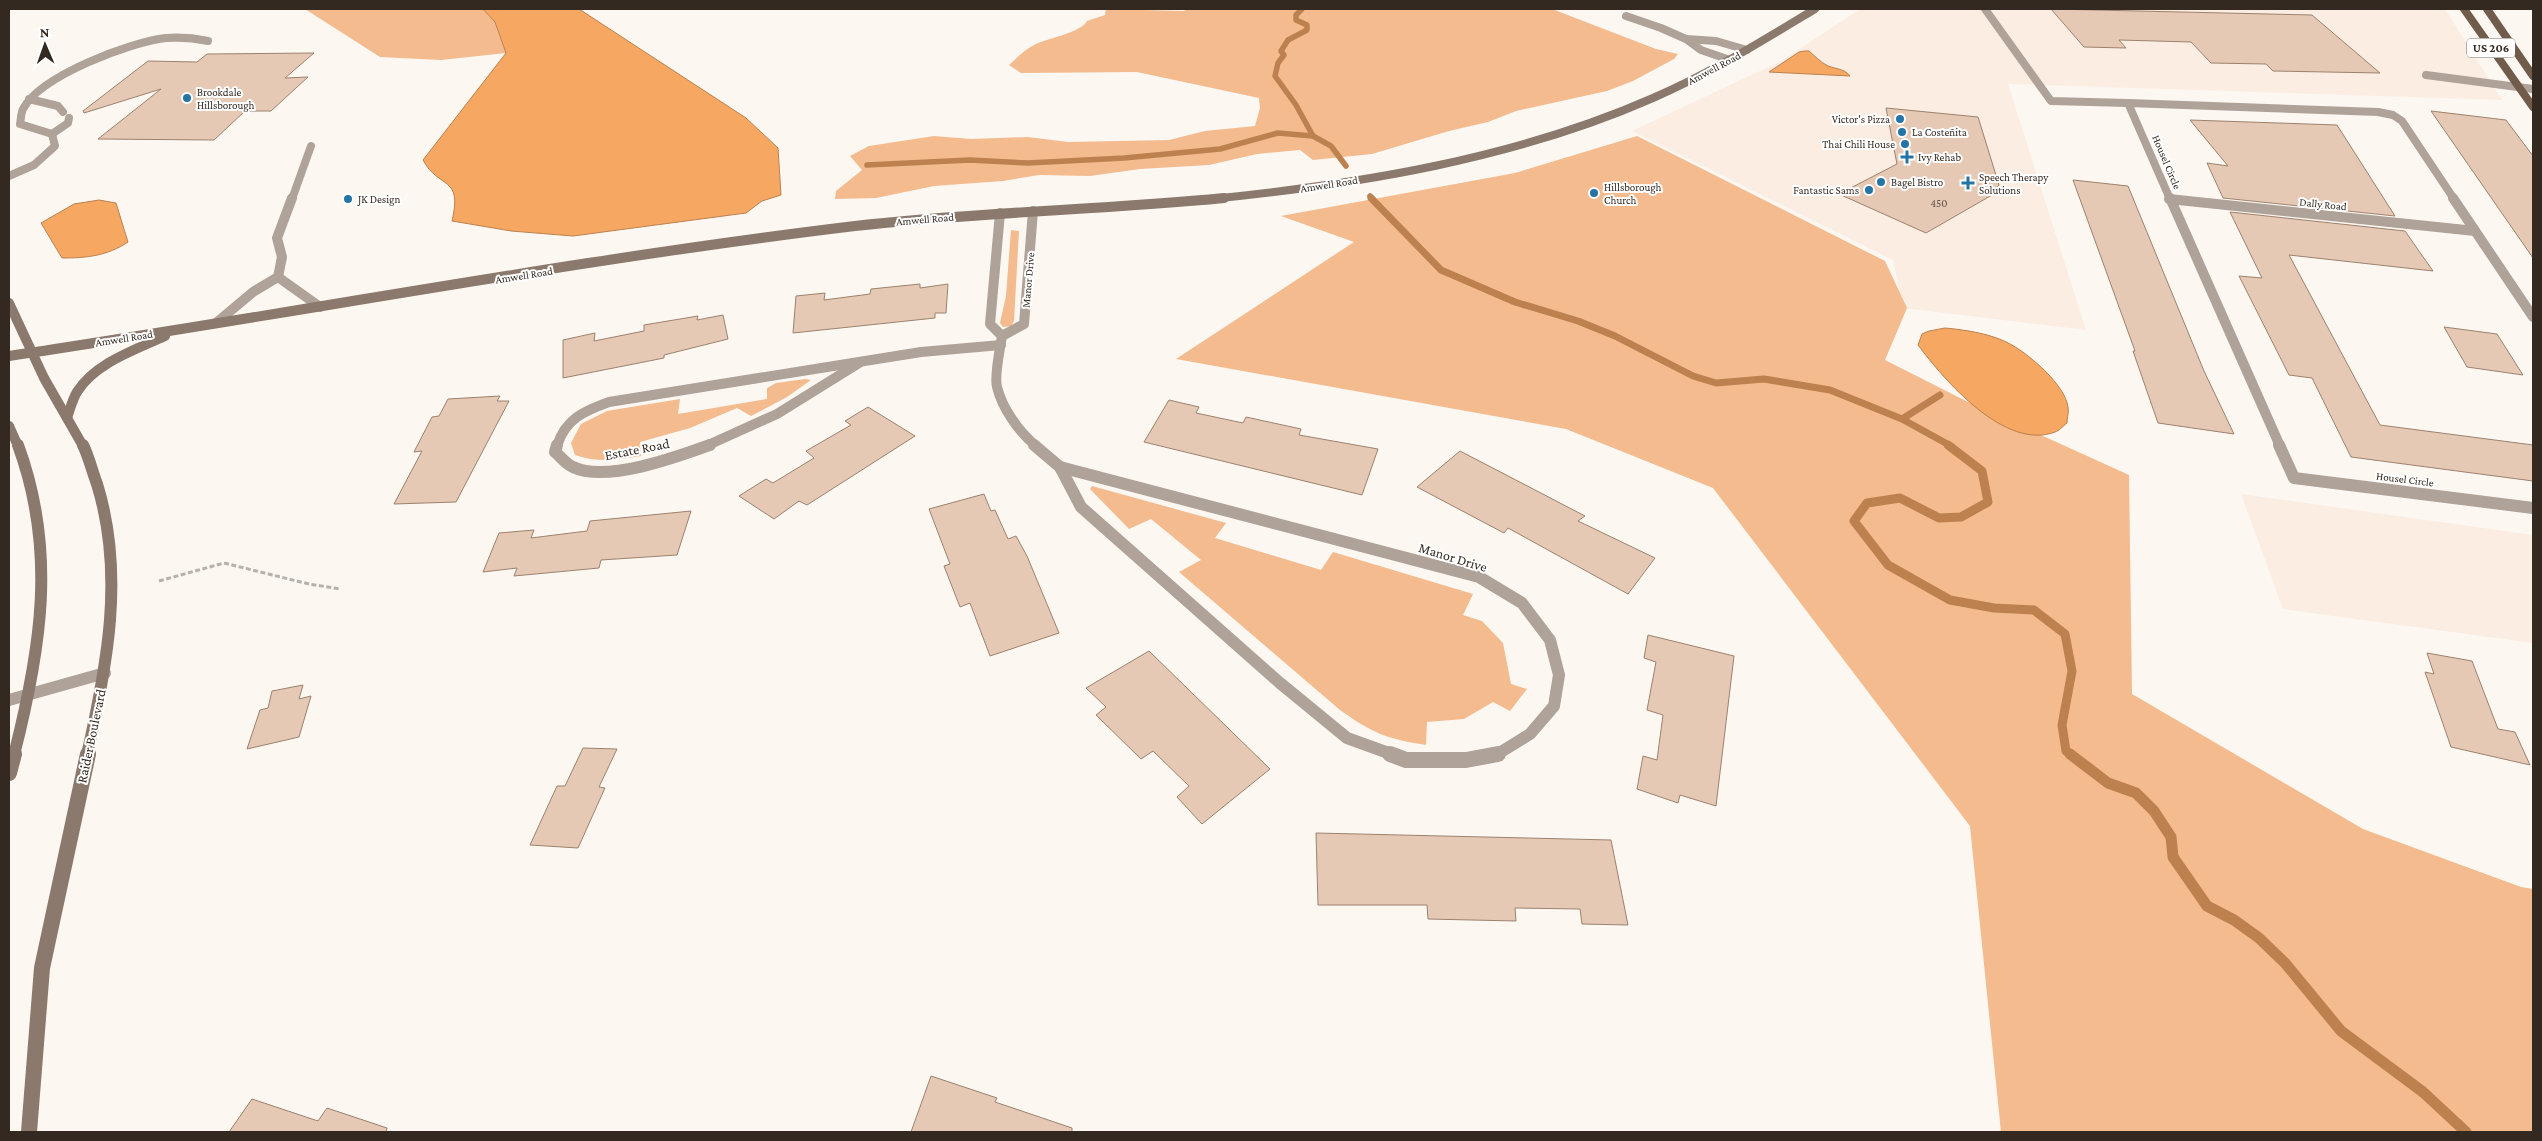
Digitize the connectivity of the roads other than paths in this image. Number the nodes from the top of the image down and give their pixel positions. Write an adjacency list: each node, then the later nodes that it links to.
1 (1815, 9): 8 (main road, Amwell Road)
2 (1984, 9): 17 (lane)
3 (2464, 9): 13 (main road, US 206)
4 (2488, 9): 11 (main road, US 206)
5 (1626, 16): 6 (lane)
6 (1686, 39): 8 (lane); 9 (lane)
7 (208, 41): 16 (lane)
8 (1747, 50): 9 (main road, Amwell Road)
9 (1730, 60): 23 (main road, Amwell Road)
10 (2426, 75): 13 (lane)
11 (2533, 76)
12 (2437, 83): 15 (lane)
13 (2518, 86): 14 (lane); 15 (main road, US 206)
14 (2533, 88)
15 (2529, 96): 18 (main road, US 206)
16 (29, 99): 19 (lane); 19 (lane)
17 (2128, 103): 22 (lane, Housel Circle); 25 (lane)
18 (2533, 107)
19 (52, 134): 21 (lane)
20 (311, 146): 26 (lane)
21 (9, 176)
22 (2169, 199): 25 (lane, Dally Road); 39 (lane, Housel Circle)
23 (1033, 211): 24 (main road, Amwell Road); 32 (lane, Manor Drive)
24 (1000, 213): 28 (main road, Amwell Road); 32 (lane)
25 (2475, 231): 29 (lane)
26 (278, 278): 28 (lane); 30 (lane)
27 (9, 303): 33 (main road, Raider Boulevard)
28 (320, 307): 30 (main road, Amwell Road)
29 (2533, 317)
30 (216, 323): 31 (main road, Amwell Road)
31 (183, 329): 33 (main road, Amwell Road); 36 (main road)
32 (1001, 340): 35 (lane, Estate Road); 38 (lane, Manor Drive)
33 (34, 352): 34 (main road, Amwell Road); 36 (main road, Raider Boulevard)
34 (9, 356)
35 (860, 363): 35 (lane, Estate Road)
36 (67, 418): 40 (main road, Raider Boulevard)
37 (9, 426): 41 (main road)
38 (1060, 467): 38 (lane, Manor Drive)
39 (2533, 508)
40 (105, 673): 41 (lane); 44 (main road, Raider Boulevard)
41 (29, 695): 42 (lane); 43 (main road)
42 (9, 700)
43 (9, 773)
44 (29, 1132)

